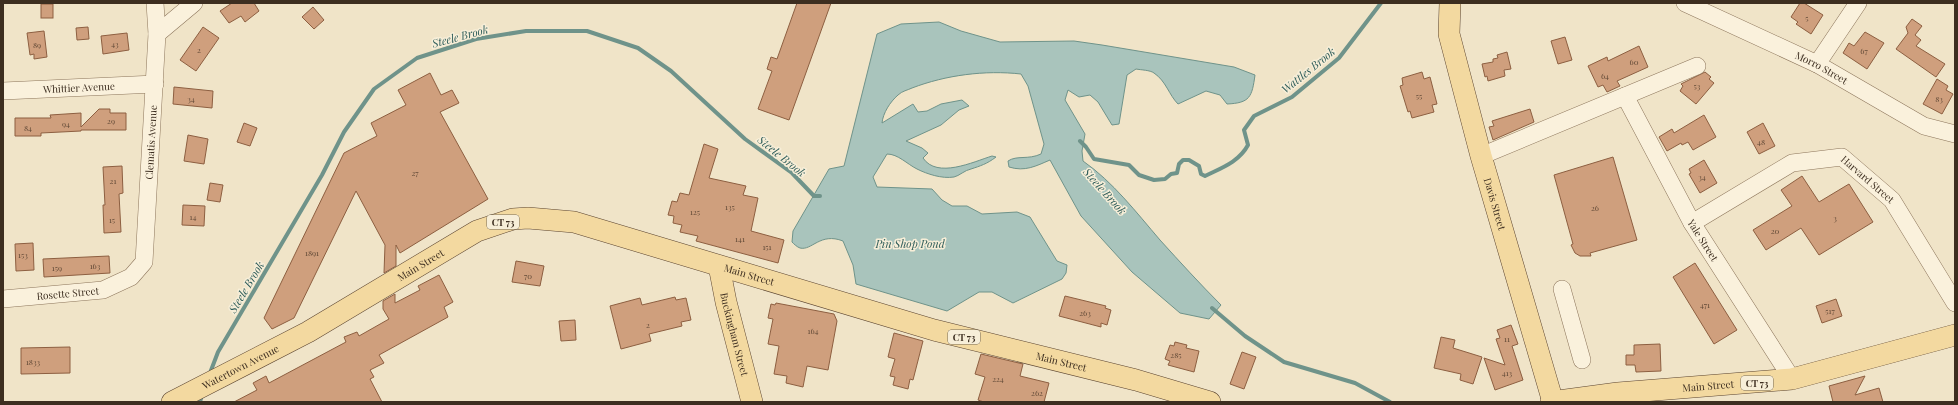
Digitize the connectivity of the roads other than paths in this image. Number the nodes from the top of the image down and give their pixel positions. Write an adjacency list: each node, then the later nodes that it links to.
1 (155, 3): 6 (street, Clematis Avenue)
2 (194, 3): 6 (street)
3 (1450, 3): 13 (main road, Davis Street)
4 (1685, 3): 7 (street, Morro Street)
5 (1858, 3): 7 (street)
6 (157, 34): 9 (street, Clematis Avenue)
7 (1817, 64): 12 (street, Morro Street)
8 (1697, 66): 11 (street)
9 (155, 84): 10 (street, Whittier Avenue); 16 (street, Clematis Avenue)
10 (3, 91)
11 (1625, 96): 13 (street); 14 (street, Yale Street)
12 (1954, 132)
13 (1481, 156): 27 (main road, Davis Street)
14 (1692, 223): 19 (street, Harvard Street); 23 (street, Yale Street)
15 (719, 266): 20 (main road, Main Street / CT 73); 25 (main road, Buckingham Street); 26 (main road, Main Street / CT 73)
16 (131, 278): 18 (street, Rosette Street)
17 (1562, 289): 22 (street)
18 (3, 299)
19 (1955, 303)
20 (308, 332): 24 (main road, Watertown Avenue / CT 73)
21 (1955, 335): 23 (main road, Main Street / CT 73)
22 (1582, 360)
23 (1792, 379): 27 (main road, Main Street / CT 73)
24 (181, 398)
25 (752, 402)
26 (1210, 402)
27 (1552, 402)

